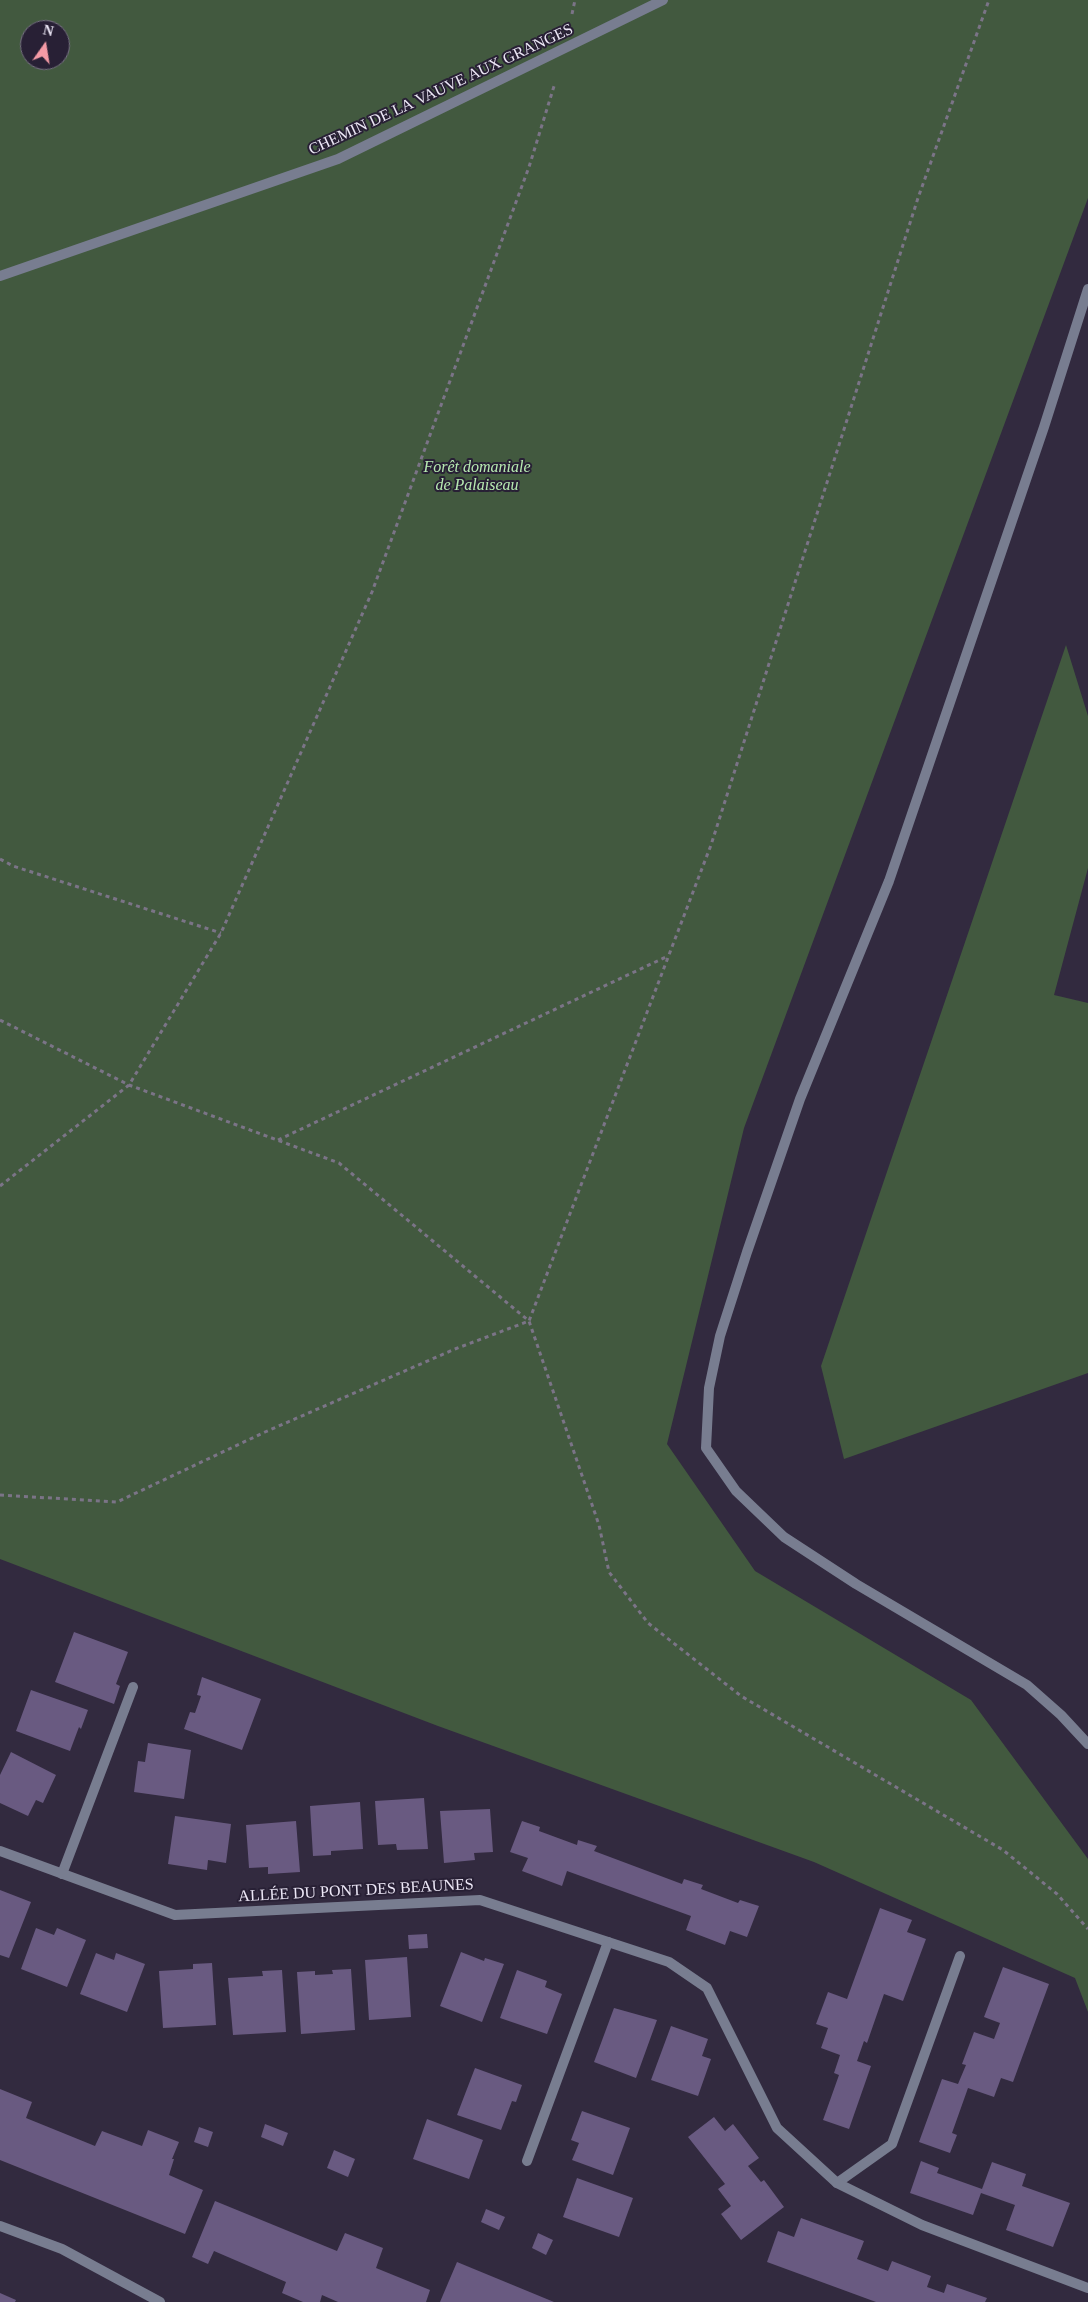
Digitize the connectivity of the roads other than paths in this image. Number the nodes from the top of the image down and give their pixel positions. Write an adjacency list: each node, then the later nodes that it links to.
1 (663, 0): 2 (street, CHEMIN DE LA VAUVE AUX GRANGES)
2 (0, 276)
3 (1088, 289): 5 (street)
4 (133, 1687): 7 (street)
5 (1088, 1744)
6 (0, 1851): 7 (street, ALLÉE DU PONT DES BEAUNES)
7 (62, 1874): 8 (street, ALLÉE DU PONT DES BEAUNES)
8 (608, 1942): 10 (street); 11 (street, ALLÉE DU PONT DES BEAUNES)
9 (960, 1956): 11 (street)
10 (528, 2161)
11 (837, 2183): 13 (street, ALLÉE DU PONT DES BEAUNES)
12 (0, 2226): 14 (street)
13 (1088, 2288)
14 (160, 2302)

